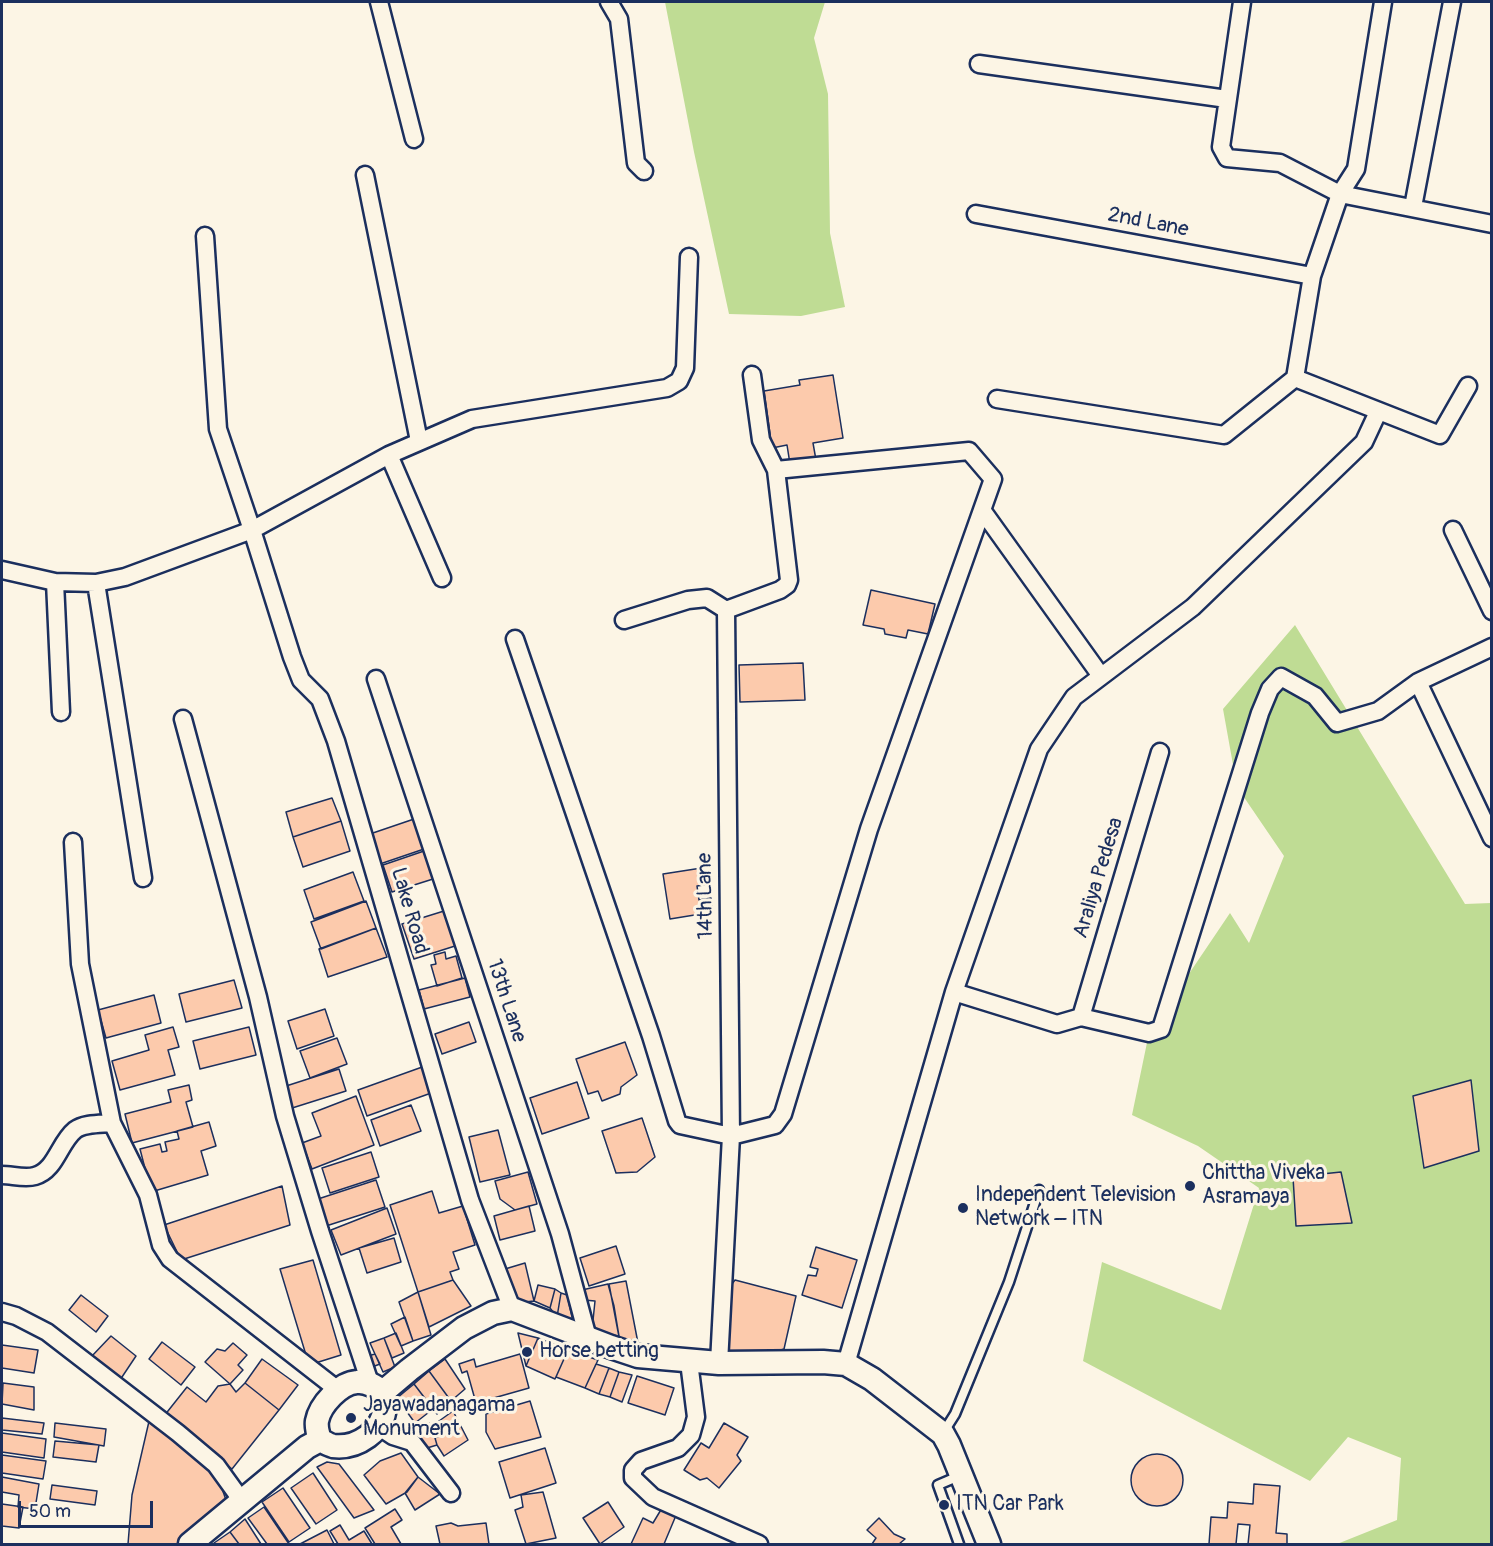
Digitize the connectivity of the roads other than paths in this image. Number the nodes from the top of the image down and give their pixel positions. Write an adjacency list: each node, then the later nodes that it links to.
1 (379, 2): 8 (street)
2 (609, 2): 9 (street)
3 (1242, 2): 7 (street)
4 (1383, 2): 11 (street)
5 (1452, 2): 12 (street)
6 (979, 64): 7 (street)
7 (1227, 99): 11 (street)
8 (414, 139)
9 (644, 171)
10 (365, 175): 23 (street)
11 (1340, 194): 12 (street); 17 (street)
12 (1413, 207): 14 (street)
13 (976, 214): 17 (street, 2nd Lane)
14 (1491, 224)
15 (205, 236): 27 (street, Lake Road)
16 (689, 257): 23 (street)
17 (1312, 276): 19 (street)
18 (752, 375): 25 (street)
19 (1295, 378): 21 (street); 22 (street)
20 (1468, 386): 22 (street)
21 (997, 399)
22 (1378, 412): 38 (street)
23 (418, 441): 24 (street)
24 (389, 455): 27 (street); 30 (street)
25 (776, 470): 26 (street); 33 (street)
26 (981, 510): 38 (street); 50 (street)
27 (252, 530): 32 (street); 53 (street, Lake Road)
28 (1453, 530): 34 (street)
29 (2, 570): 31 (street)
30 (442, 578)
31 (56, 582): 32 (street); 41 (street)
32 (96, 583): 46 (street)
33 (726, 610): 35 (street); 50 (street, 14th Lane)
34 (1491, 611)
35 (624, 620)
36 (515, 639): 50 (street)
37 (1491, 647): 40 (street)
38 (1101, 676): 47 (street)
39 (376, 679): 55 (street, 13th Lane)
40 (1418, 682): 44 (street); 48 (street)
41 (61, 712)
42 (183, 719): 59 (street)
43 (1160, 752): 48 (street, Araliya Pedesa)
44 (1491, 838)
45 (73, 842): 49 (street)
46 (143, 878)
47 (954, 992): 48 (street); 58 (street)
48 (1081, 1017)
49 (112, 1123): 51 (street); 60 (street)
50 (731, 1136): 57 (street, 14th Lane)
51 (2, 1175)
52 (1039, 1190): 62 (lane)
53 (512, 1309): 55 (street); 59 (street)
54 (2, 1312): 66 (street)
55 (588, 1338): 56 (street)
56 (689, 1362): 57 (street); 68 (street)
57 (719, 1363): 58 (street)
58 (846, 1364): 62 (street)
59 (377, 1388): 60 (street); 61 (street)
60 (338, 1390): 63 (street)
61 (378, 1426): 63 (street); 65 (street)
62 (943, 1434): 64 (street)
63 (320, 1440): 66 (street)
64 (961, 1475): 69 (lane); 70 (street)
65 (451, 1493)
66 (242, 1501): 67 (street)
67 (190, 1545)
68 (759, 1545)
69 (959, 1545)
70 (989, 1545)

